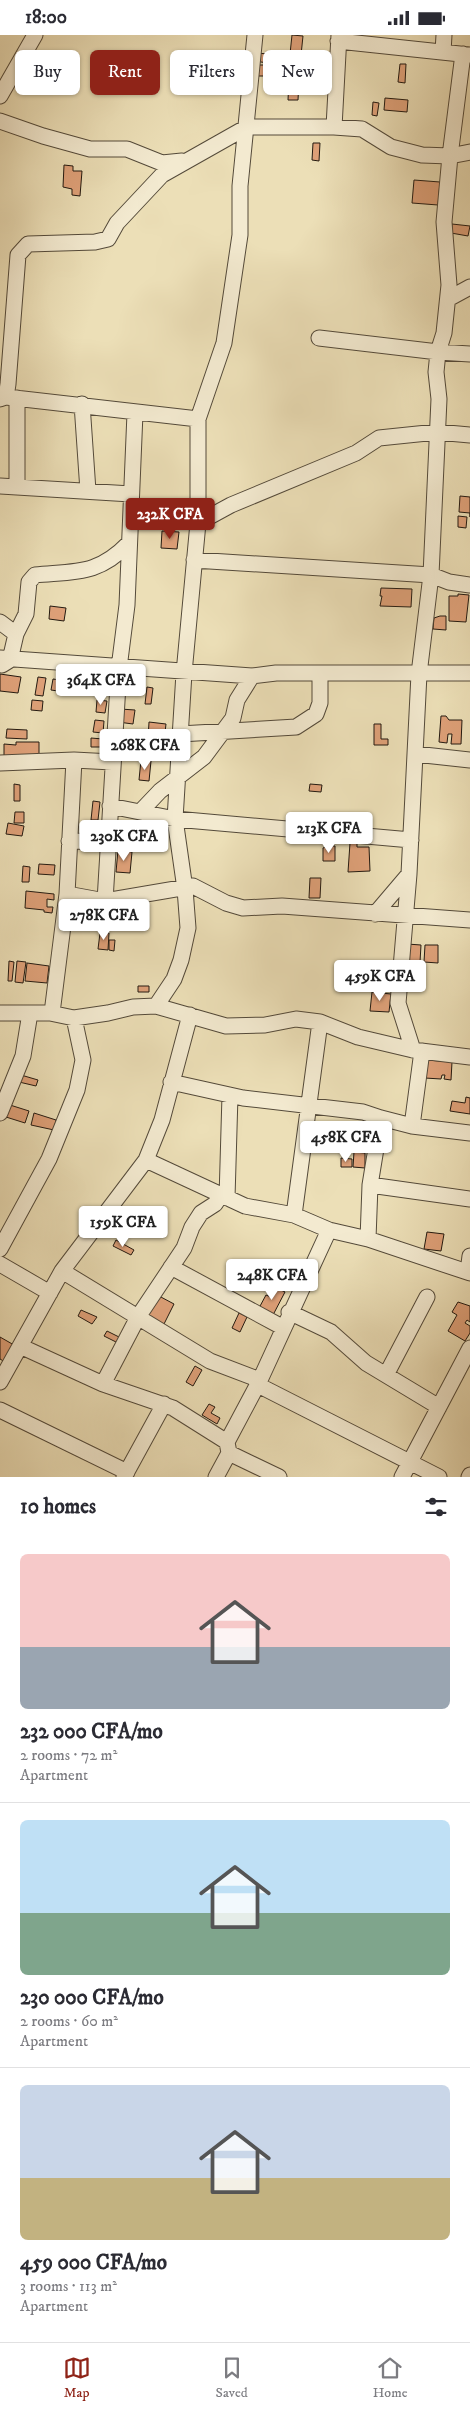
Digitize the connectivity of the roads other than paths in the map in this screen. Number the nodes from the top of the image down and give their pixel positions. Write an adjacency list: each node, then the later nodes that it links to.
1 (35, 35): 7 (street)
2 (255, 35): 9 (street)
3 (444, 35): 5 (street)
4 (339, 38): 5 (street); 10 (street)
5 (443, 52): 6 (street)
6 (467, 54): 12 (street)
7 (0, 96)
8 (0, 121): 13 (street)
9 (247, 127): 10 (street); 13 (street); 22 (street)
10 (334, 127): 12 (street)
11 (470, 152): 12 (street)
12 (450, 156): 15 (street)
13 (184, 161): 19 (street)
14 (470, 287): 15 (street)
15 (448, 299): 17 (street)
16 (319, 338): 17 (street)
17 (438, 352): 18 (street); 23 (street)
18 (470, 354)
19 (8, 398): 20 (street); 26 (street)
20 (82, 404): 21 (street); 27 (street)
21 (135, 413): 22 (street); 28 (street)
22 (198, 419): 29 (street)
23 (437, 432): 24 (street); 29 (street); 32 (street)
24 (470, 435)
25 (0, 486): 26 (street)
26 (17, 487): 27 (street)
27 (88, 491): 28 (street)
28 (131, 494): 30 (street)
29 (198, 523): 31 (street)
30 (129, 543): 35 (street); 37 (street)
31 (194, 560): 32 (street); 38 (street)
32 (431, 575): 33 (street); 40 (street)
33 (470, 585)
34 (0, 622): 35 (street)
35 (16, 634): 36 (street)
36 (3, 662): 37 (street)
37 (119, 668): 38 (street); 48 (street)
38 (184, 673): 42 (street); 44 (street)
39 (470, 673): 40 (street)
40 (419, 674): 41 (street); 45 (street)
41 (320, 675): 42 (street); 43 (street)
42 (252, 677): 43 (street)
43 (225, 732): 44 (street); 50 (street)
44 (180, 733): 50 (street)
45 (415, 754): 47 (street); 54 (street)
46 (74, 760): 48 (street); 49 (street); 55 (street)
47 (470, 760)
48 (112, 762): 51 (street)
49 (0, 763)
50 (177, 779): 52 (street); 53 (street)
51 (110, 806): 52 (street); 56 (street)
52 (141, 811): 53 (street)
53 (175, 819): 54 (street); 58 (street)
54 (411, 840): 57 (street)
55 (69, 841): 56 (street); 59 (street)
56 (108, 842): 60 (street)
57 (409, 874): 61 (street); 62 (street)
58 (185, 889): 60 (street); 61 (street); 64 (street)
59 (67, 894): 60 (street); 67 (street)
60 (105, 901)
61 (375, 914): 62 (street)
62 (406, 916): 63 (street); 71 (street)
63 (470, 920)
64 (156, 1007): 68 (street); 69 (street)
65 (0, 1013): 66 (street)
66 (30, 1013): 67 (street); 73 (street)
67 (52, 1013): 69 (street)
68 (190, 1015): 70 (street); 74 (street)
69 (74, 1017): 88 (street)
70 (320, 1022): 71 (street); 76 (street)
71 (418, 1051): 72 (street); 79 (street)
72 (470, 1057)
73 (6, 1082): 77 (street)
74 (171, 1082): 75 (street); 81 (street)
75 (230, 1095): 76 (street); 83 (street)
76 (309, 1106): 78 (street); 85 (street)
77 (0, 1113)
78 (381, 1118): 79 (street); 82 (street)
79 (412, 1126): 80 (street)
80 (470, 1133)
81 (146, 1160): 83 (street); 92 (street)
82 (370, 1185): 84 (street); 87 (street)
83 (224, 1196): 85 (street); 91 (street)
84 (470, 1199)
85 (294, 1215): 86 (street)
86 (328, 1230): 87 (street); 96 (street)
87 (368, 1239): 93 (street)
88 (0, 1249)
89 (470, 1257): 93 (street)
90 (0, 1264): 94 (street)
91 (171, 1267): 97 (street); 98 (street)
92 (62, 1271): 94 (street); 97 (street)
93 (469, 1273)
94 (50, 1293): 99 (street)
95 (427, 1297): 102 (street)
96 (289, 1313): 98 (street); 102 (street)
97 (138, 1317): 104 (street); 105 (street)
98 (282, 1327): 104 (street)
99 (20, 1346): 103 (street); 105 (street)
100 (470, 1348): 101 (street)
101 (466, 1365): 107 (street)
102 (386, 1375): 107 (street)
103 (0, 1382)
104 (259, 1382): 109 (street); 110 (street)
105 (102, 1384): 106 (street)
106 (164, 1404): 109 (street); 111 (street)
107 (440, 1407): 110 (street)
108 (0, 1410): 111 (street)
109 (228, 1448): 112 (street); 113 (street)
110 (410, 1463): 114 (street); 115 (street)
111 (126, 1474)
112 (216, 1477)
113 (279, 1477)
114 (402, 1477)
115 (439, 1477)

